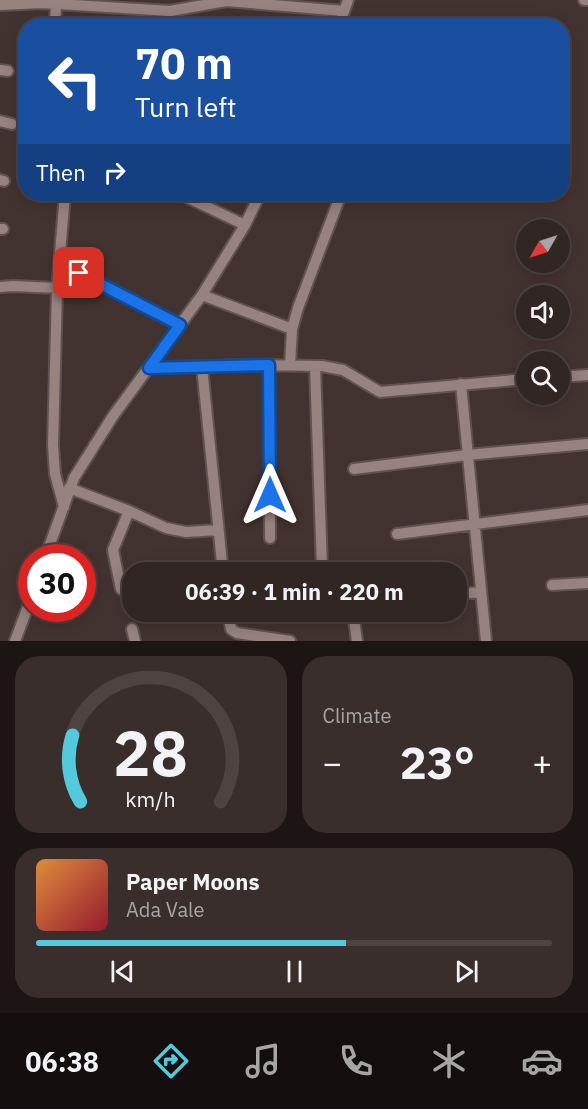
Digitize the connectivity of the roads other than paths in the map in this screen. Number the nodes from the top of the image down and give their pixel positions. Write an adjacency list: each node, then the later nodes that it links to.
1 (0, 4): 2 (street)
2 (56, 4): 3 (street); 4 (street)
3 (346, 5)
4 (56, 18)
5 (0, 121): 6 (street)
6 (12, 124)
7 (64, 201): 12 (street)
8 (195, 201): 11 (street)
9 (257, 201): 11 (street)
10 (338, 201): 17 (street)
11 (245, 225): 15 (street)
12 (59, 262): 14 (street); 16 (street)
13 (0, 287): 14 (street)
14 (57, 288): 31 (street)
15 (202, 294): 16 (street); 17 (street)
16 (180, 325): 22 (street)
17 (292, 329): 19 (street)
18 (269, 365): 19 (street); 21 (street); 37 (street)
19 (290, 365): 20 (street)
20 (315, 366): 26 (street); 40 (street)
21 (202, 367): 22 (street); 35 (street)
22 (149, 368): 30 (street)
23 (588, 375): 24 (street)
24 (570, 376)
25 (516, 380): 26 (street)
26 (461, 384): 28 (street)
27 (588, 444): 28 (street)
28 (467, 455): 29 (street); 34 (street)
29 (354, 469)
30 (69, 488): 31 (street); 33 (street)
31 (64, 507): 38 (street)
32 (588, 510): 34 (street)
33 (129, 511): 35 (street); 43 (street)
34 (474, 524): 36 (street); 44 (street)
35 (218, 530): 39 (street)
36 (397, 534)
37 (270, 538)
38 (50, 544)
39 (222, 562)
40 (322, 562)
41 (588, 583): 42 (street)
42 (552, 585)
43 (121, 589)
44 (481, 592): 45 (street); 54 (street)
45 (467, 593)
46 (22, 622): 50 (street)
47 (230, 622): 52 (street)
48 (354, 622): 53 (street)
49 (132, 629): 51 (street)
50 (15, 641)
51 (135, 641)
52 (290, 641)
53 (357, 641)
54 (486, 641)

